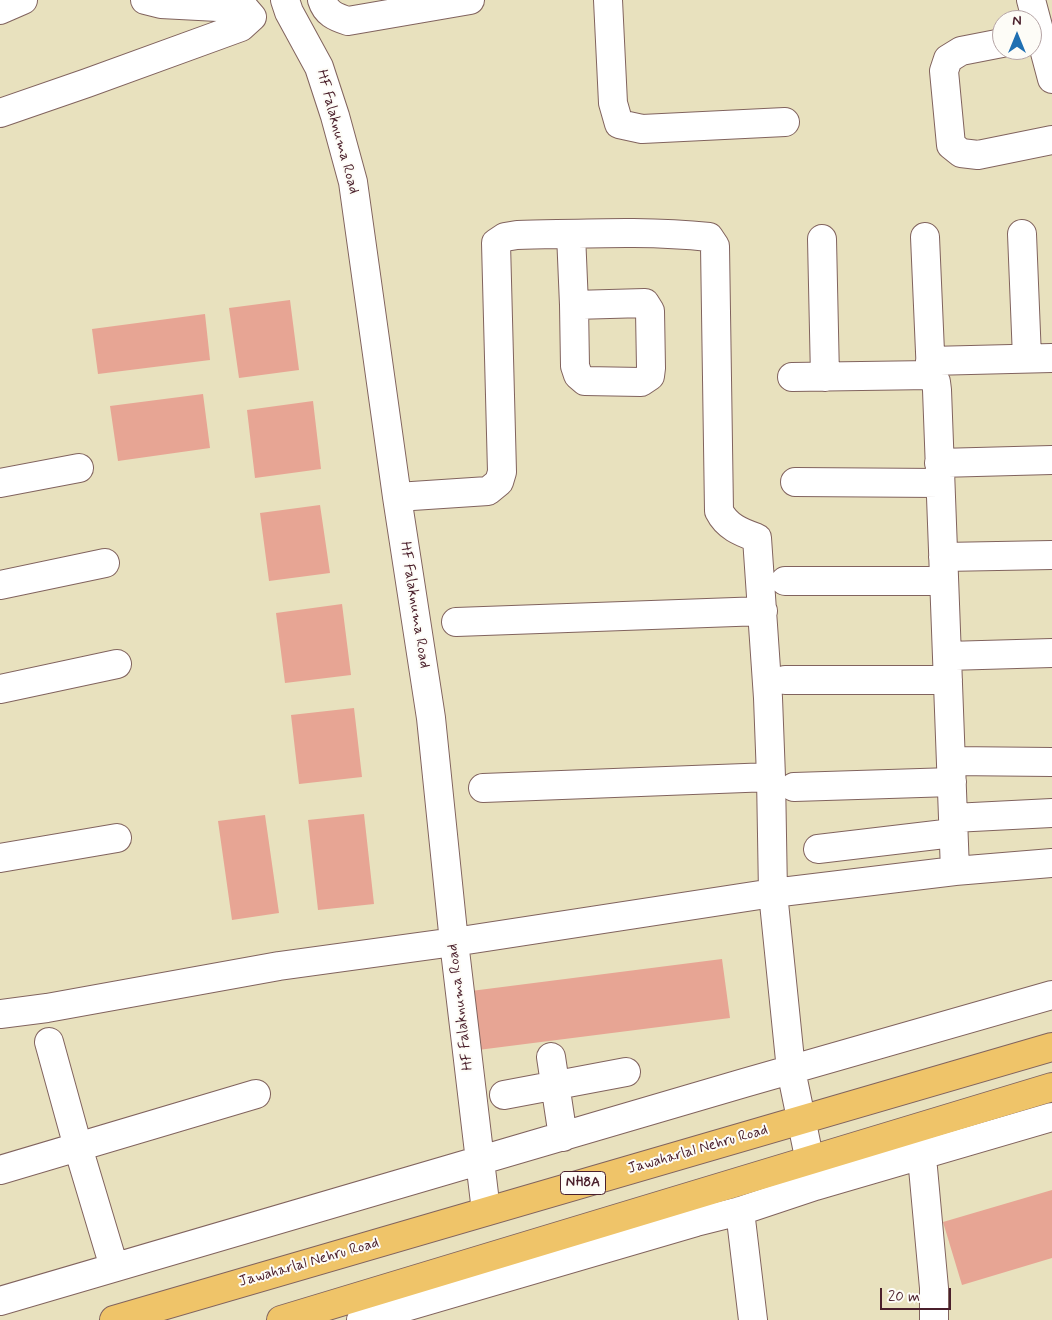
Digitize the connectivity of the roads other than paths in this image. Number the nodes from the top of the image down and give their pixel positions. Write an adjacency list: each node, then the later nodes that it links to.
1 (23, 0): 7 (street)
2 (146, 0): 8 (street)
3 (470, 0): 5 (street)
4 (608, 0): 13 (street)
5 (322, 1): 6 (street)
6 (287, 6): 8 (street); 29 (street, HF Falaknuma Road)
7 (0, 10)
8 (252, 18): 12 (street)
9 (992, 45): 14 (street)
10 (1042, 52): 11 (street)
11 (1052, 79)
12 (0, 113)
13 (785, 122)
14 (1052, 140)
15 (570, 234): 19 (street); 29 (street); 35 (street)
16 (1022, 234): 20 (street)
17 (925, 237): 21 (street)
18 (822, 239): 22 (street)
19 (574, 305)
20 (1039, 358): 21 (street)
21 (931, 368): 22 (street); 26 (street)
22 (825, 377): 23 (street)
23 (792, 378)
24 (1052, 460): 26 (street)
25 (79, 468): 28 (street)
26 (939, 473): 27 (street); 32 (street)
27 (795, 482)
28 (0, 483)
29 (397, 497): 54 (street, HF Falaknuma Road)
30 (1052, 555): 32 (street)
31 (105, 563): 34 (street)
32 (943, 569): 33 (street); 39 (street)
33 (785, 580)
34 (0, 585)
35 (763, 611): 36 (street); 44 (street)
36 (456, 622)
37 (1052, 653): 39 (street)
38 (117, 664): 41 (street)
39 (947, 668): 40 (street); 43 (street)
40 (785, 680)
41 (0, 689)
42 (1052, 762): 43 (street)
43 (951, 772): 44 (street); 47 (street)
44 (783, 782): 45 (street); 53 (street)
45 (482, 788)
46 (1052, 814): 47 (street)
47 (953, 825): 49 (street); 52 (street)
48 (117, 838): 50 (street)
49 (818, 849)
50 (0, 858)
51 (1052, 863): 52 (street)
52 (955, 871): 53 (street)
53 (773, 893): 54 (street); 60 (street)
54 (454, 942): 56 (street); 71 (street, HF Falaknuma Road)
55 (1052, 995): 60 (street)
56 (0, 1014)
57 (48, 1042): 70 (street)
58 (1052, 1047): 67 (main road, Jawaharlal Nehru Road / NH8A)
59 (551, 1057): 62 (street)
60 (791, 1070): 67 (street); 68 (street)
61 (626, 1072): 62 (street)
62 (555, 1086): 65 (street); 68 (street)
63 (1052, 1087): 69 (main road)
64 (256, 1094): 70 (street)
65 (504, 1095)
66 (1052, 1117): 69 (street)
67 (801, 1120): 73 (street); 74 (main road, Jawaharlal Nehru Road / NH8A)
68 (563, 1137): 71 (street)
69 (916, 1142): 73 (main road); 82 (street)
70 (78, 1147): 72 (street); 76 (street)
71 (479, 1161): 74 (street, HF Falaknuma Road); 76 (street)
72 (0, 1170)
73 (812, 1173): 75 (street); 79 (main road)
74 (486, 1211): 78 (main road, Jawaharlal Nehru Road / NH8A)
75 (740, 1211): 80 (street); 81 (street)
76 (114, 1267): 77 (street)
77 (0, 1301)
78 (114, 1320)
79 (281, 1320)
80 (361, 1320)
81 (753, 1320)
82 (934, 1320)

